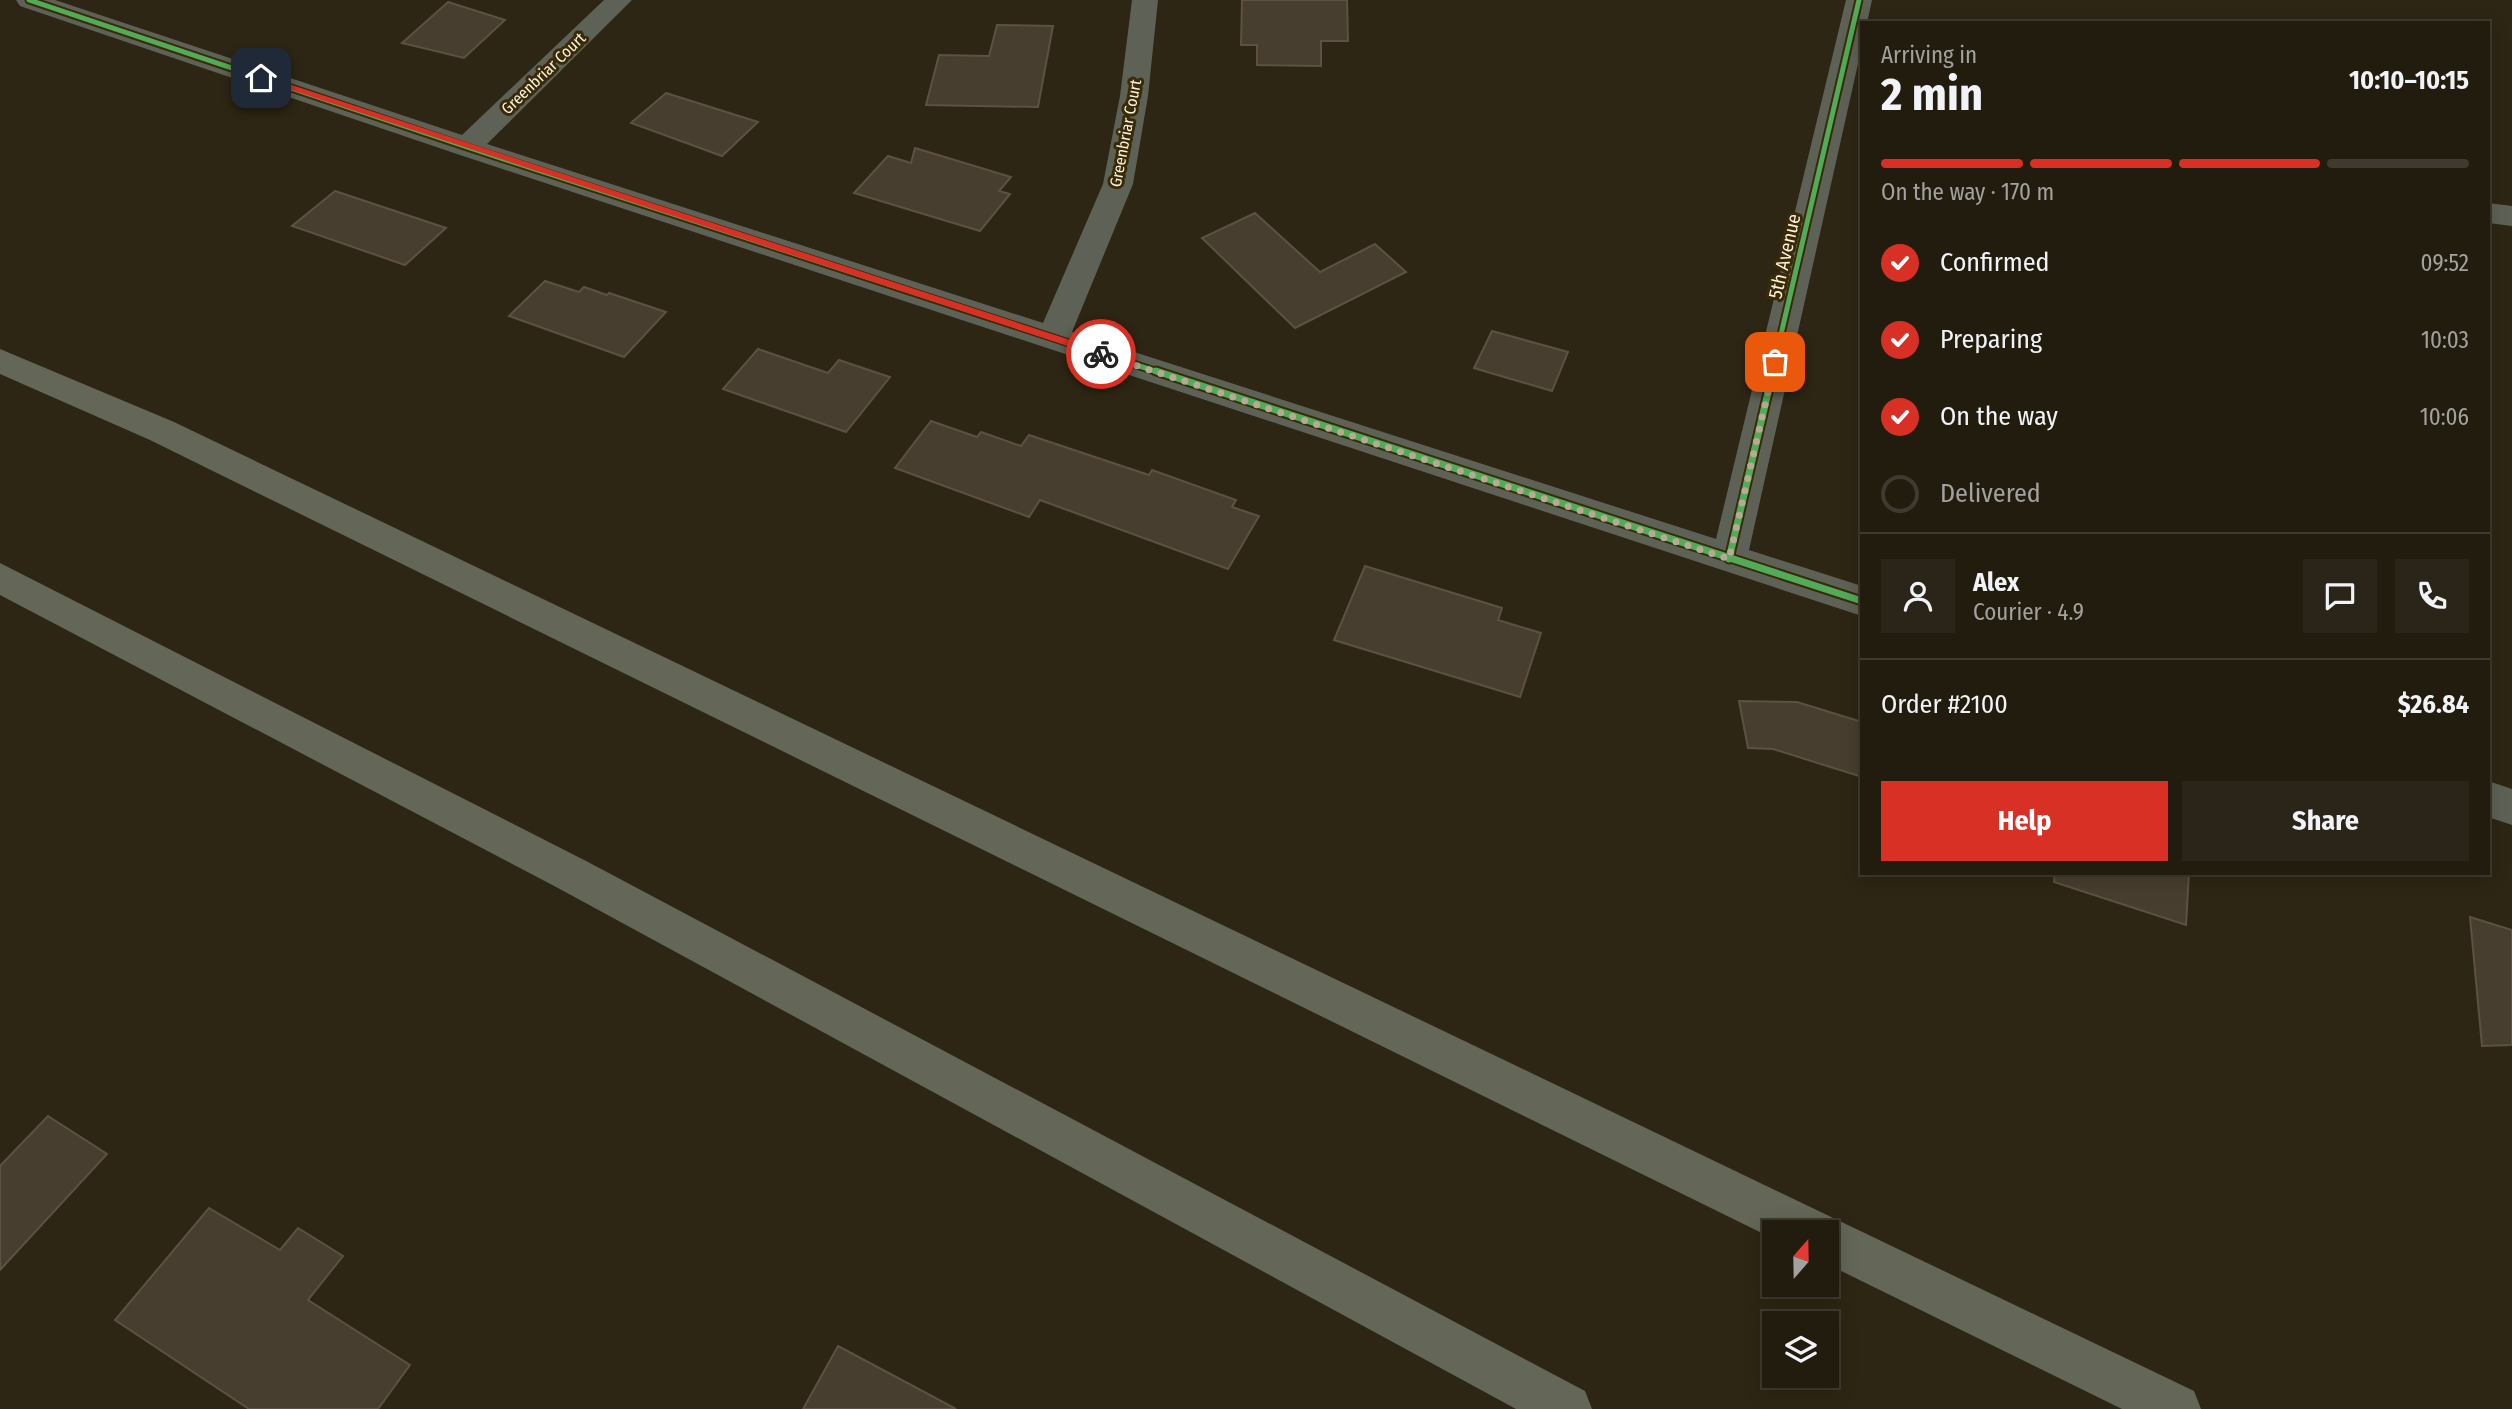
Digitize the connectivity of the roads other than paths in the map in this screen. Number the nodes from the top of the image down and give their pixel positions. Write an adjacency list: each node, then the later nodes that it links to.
1 (29, 0): 6 (street)
2 (620, 0): 6 (street, Greenbriar Court)
3 (1145, 0): 9 (street, Greenbriar Court)
4 (1859, 0): 5 (street, 5th Avenue)
5 (1850, 94): 11 (street, 5th Avenue)
6 (467, 147): 9 (street)
7 (2490, 213): 8 (street)
8 (2512, 216)
9 (1053, 338): 11 (street)
10 (0, 361): 16 (highway)
11 (1729, 559): 13 (street)
12 (0, 578): 18 (highway)
13 (1860, 600)
14 (2490, 800): 15 (street)
15 (2512, 807)
16 (1787, 1220)
17 (1839, 1245): 19 (highway)
18 (1567, 1409)
19 (2176, 1409)

